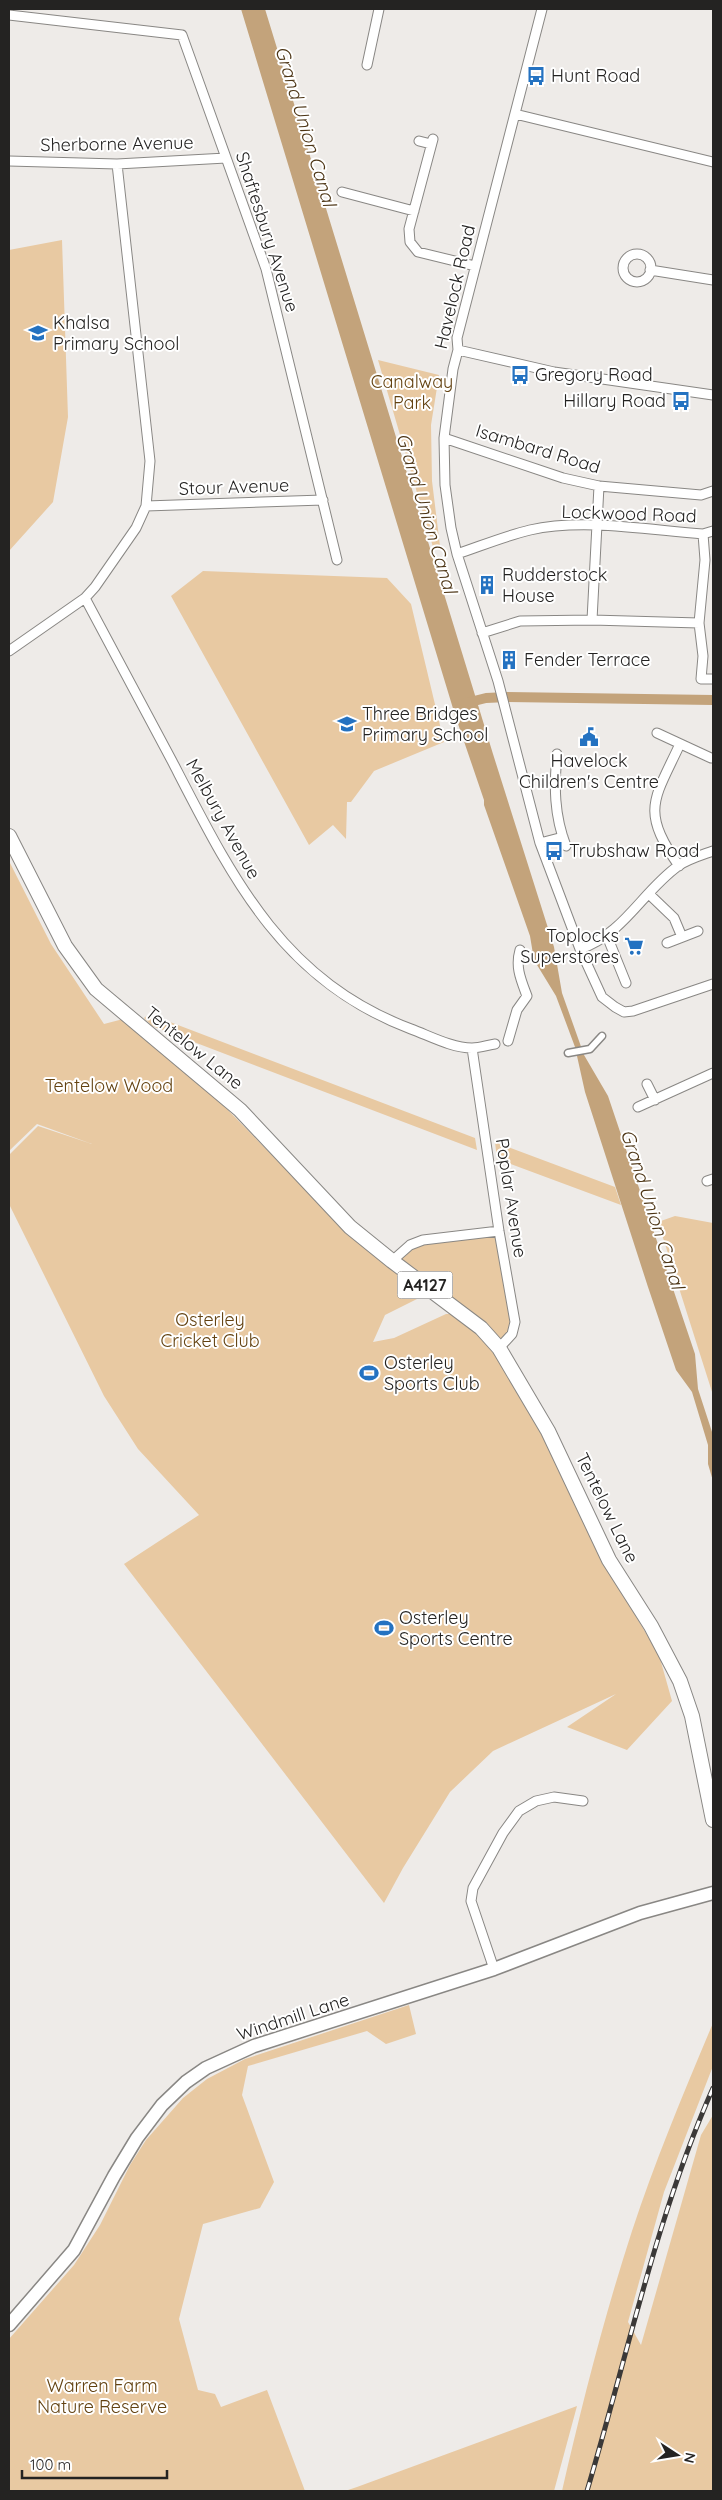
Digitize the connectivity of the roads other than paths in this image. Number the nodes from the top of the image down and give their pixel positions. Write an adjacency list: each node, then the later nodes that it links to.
1 (379, 9): 4 (street)
2 (542, 9): 5 (street, Havelock Road)
3 (9, 15): 7 (street, Shaftesbury Avenue)
4 (367, 65)
5 (515, 114): 9 (street); 13 (street, Havelock Road)
6 (419, 141): 12 (street)
7 (226, 158): 10 (street, Sherborne Avenue); 21 (street, Shaftesbury Avenue)
8 (9, 161): 10 (street, Sherborne Avenue)
9 (713, 162)
10 (117, 164): 22 (street)
11 (342, 192): 12 (street)
12 (414, 211): 13 (street)
13 (475, 266): 16 (street, Havelock Road)
14 (650, 270): 15 (street)
15 (713, 280)
16 (458, 350): 17 (street); 18 (street, Havelock Road)
17 (713, 394)
18 (444, 438): 19 (street, Isambard Road); 26 (street, Havelock Road)
19 (599, 486): 20 (street, Isambard Road); 23 (street)
20 (713, 491)
21 (323, 500): 22 (street, Stour Avenue); 27 (street, Shaftesbury Avenue)
22 (146, 506): 28 (street)
23 (596, 525): 25 (street, Lockwood Road); 26 (street, Lockwood Road); 29 (street)
24 (713, 531): 25 (street, Lockwood Road)
25 (702, 534): 30 (street)
26 (457, 554): 31 (street, Havelock Road)
27 (337, 560)
28 (85, 598): 32 (street); 54 (street, Melbury Avenue)
29 (592, 620): 30 (street); 31 (street)
30 (698, 622): 33 (street)
31 (482, 633): 39 (street, Havelock Road)
32 (9, 651)
33 (713, 679)
34 (657, 733): 35 (street)
35 (680, 744): 37 (street); 41 (street)
36 (557, 754): 39 (street)
37 (711, 758)
38 (9, 836): 61 (main road, Tentelow Lane / A4127)
39 (540, 843): 47 (street, Havelock Road)
40 (713, 851): 41 (street)
41 (679, 866): 42 (street)
42 (650, 894): 44 (street); 45 (street)
43 (698, 931): 45 (street)
44 (607, 936): 47 (street); 49 (street)
45 (682, 937): 46 (street)
46 (667, 943)
47 (580, 949): 50 (street, Havelock Road)
48 (520, 950): 52 (street)
49 (626, 983)
50 (713, 984)
51 (602, 1036): 55 (street)
52 (508, 1041)
53 (495, 1044): 54 (street, Melbury Avenue)
54 (472, 1048): 60 (street, Poplar Avenue)
55 (568, 1053)
56 (713, 1072): 58 (street)
57 (647, 1084): 58 (street)
58 (655, 1100): 59 (street)
59 (638, 1107)
60 (499, 1232): 61 (street); 62 (street, Poplar Avenue)
61 (392, 1261): 62 (main road, Tentelow Lane / A4127)
62 (499, 1348): 64 (main road, Tentelow Lane / A4127)
63 (583, 1801): 68 (street)
64 (713, 1820)
65 (713, 1887): 67 (main road, Windmill Lane)
66 (713, 1893): 67 (main road, Windmill Lane)
67 (701, 1897): 68 (main road, Windmill Lane)
68 (494, 1969): 69 (main road, Windmill Lane)
69 (9, 2325)

